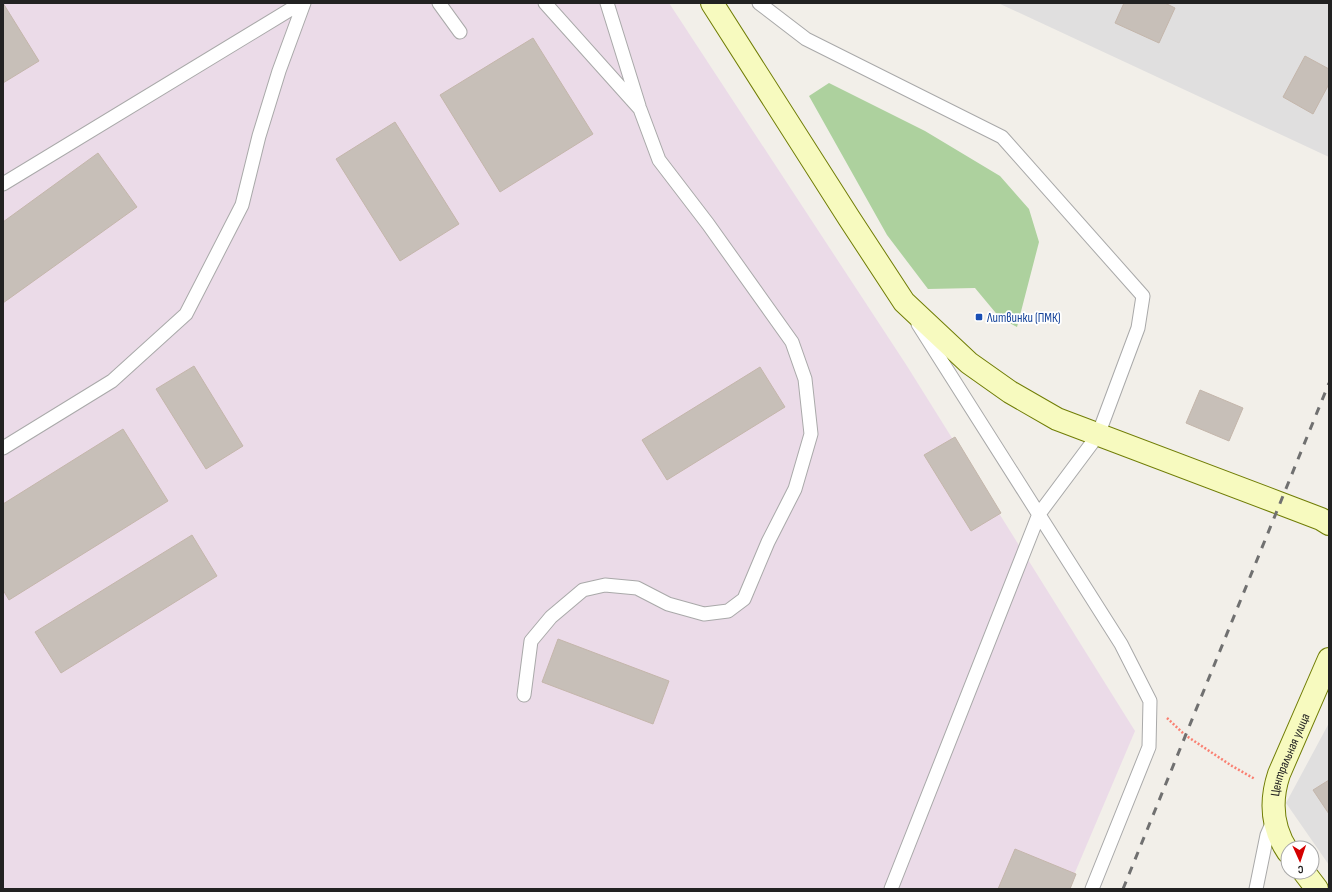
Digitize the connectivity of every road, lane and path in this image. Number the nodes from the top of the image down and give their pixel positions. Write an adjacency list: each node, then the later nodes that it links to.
1 (301, 3): 10 (lane)
2 (304, 3): 13 (lane)
3 (439, 3): 8 (lane)
4 (545, 3): 9 (lane)
5 (608, 3): 9 (lane)
6 (712, 3): 11 (street)
7 (759, 3): 12 (lane)
8 (460, 32)
9 (640, 109): 17 (lane)
10 (3, 184)
11 (904, 302): 12 (street); 14 (lane)
12 (1098, 435): 14 (lane); 15 (street)
13 (3, 448)
14 (1039, 514): 18 (lane); 22 (lane)
15 (1329, 524)
16 (1329, 659): 19 (street, Центральная улица)
17 (524, 695)
18 (1150, 701): 19 (path); 23 (lane)
19 (1274, 814): 20 (street, Центральная улица); 24 (lane)
20 (1281, 840)
21 (1310, 880): 25 (street)
22 (891, 889)
23 (1092, 889)
24 (1256, 889)
25 (1317, 889)

